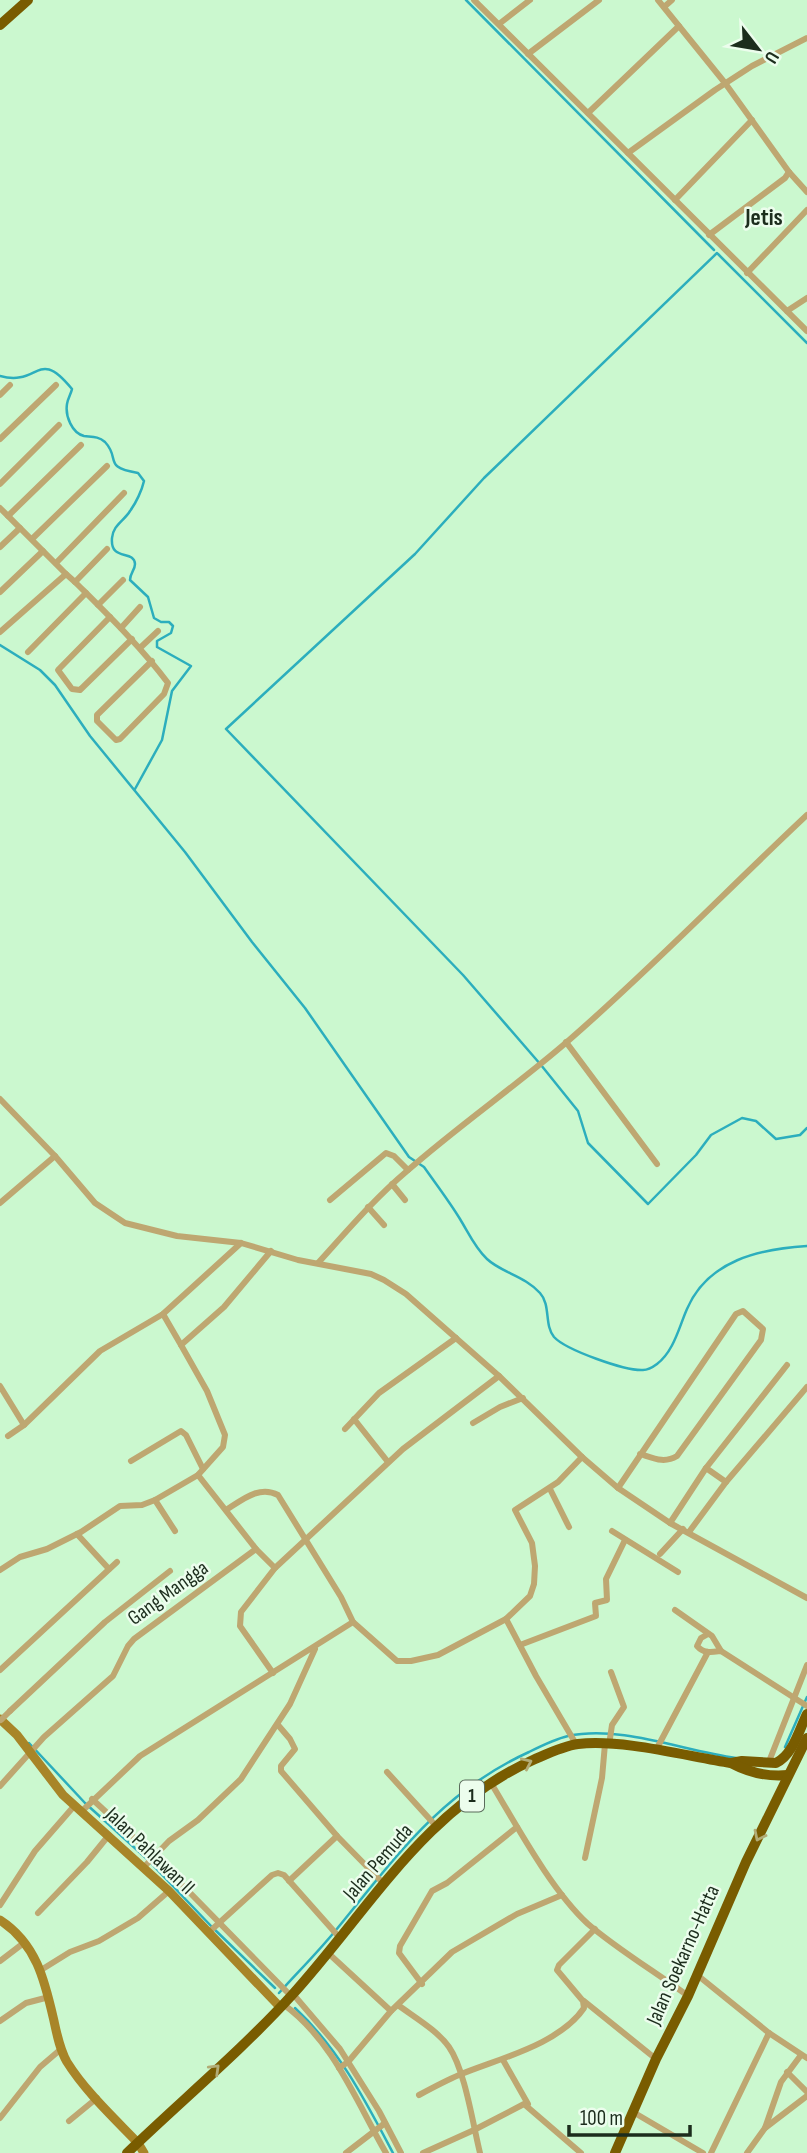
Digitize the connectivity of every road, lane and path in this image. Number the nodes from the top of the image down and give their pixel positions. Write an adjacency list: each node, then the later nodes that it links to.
1 (28, 0): 9 (highway)
2 (474, 0): 8 (street)
3 (530, 0): 8 (street)
4 (599, 0): 12 (street)
5 (658, 0): 7 (street)
6 (672, 0): 7 (street)
7 (664, 7): 10 (street)
8 (499, 24): 12 (street)
9 (0, 26)
10 (679, 26): 13 (street); 14 (street)
11 (807, 38): 13 (street)
12 (528, 54): 14 (street)
13 (725, 83): 15 (street); 16 (street)
14 (588, 113): 16 (street)
15 (752, 120): 17 (street); 19 (street)
16 (628, 153): 19 (street)
17 (789, 172): 18 (street); 21 (street)
18 (807, 192)
19 (675, 200): 21 (street)
20 (807, 210): 22 (street)
21 (709, 235): 22 (street)
22 (747, 273): 24 (street)
23 (807, 298): 24 (street)
24 (787, 311): 25 (street)
25 (807, 331)
26 (10, 385): 28 (street)
27 (56, 385): 30 (street)
28 (0, 395)
29 (59, 425): 33 (street)
30 (0, 439)
31 (80, 445): 36 (street)
32 (107, 466): 38 (street)
33 (0, 484)
34 (124, 493): 42 (street)
35 (0, 508): 36 (street)
36 (8, 516): 37 (street)
37 (20, 528): 38 (street); 39 (street)
38 (32, 540): 41 (street)
39 (0, 547)
40 (107, 550): 45 (street)
41 (43, 551): 42 (street); 46 (street)
42 (56, 563): 43 (street)
43 (66, 573): 45 (street); 53 (street)
44 (123, 580): 48 (street)
45 (75, 582): 47 (street)
46 (0, 592)
47 (86, 593): 48 (street); 56 (street)
48 (98, 605): 50 (street)
49 (141, 607): 51 (street)
50 (110, 617): 51 (street); 54 (street)
51 (121, 628): 54 (street)
52 (158, 631): 55 (street)
53 (1, 632)
54 (132, 639): 55 (street)
55 (141, 648): 57 (street)
56 (28, 652)
57 (152, 661): 57 (street)
58 (807, 815): 59 (street)
59 (566, 1042): 62 (street); 63 (street)
60 (0, 1099): 61 (street)
61 (55, 1156): 67 (street); 70 (street)
62 (657, 1164)
63 (411, 1167): 64 (street); 65 (street)
64 (392, 1184): 66 (street); 68 (street)
65 (330, 1200)
66 (405, 1200)
67 (0, 1203)
68 (368, 1208): 69 (street); 72 (street)
69 (384, 1225)
70 (241, 1243): 71 (street); 73 (street)
71 (271, 1251): 72 (street); 75 (street)
72 (318, 1263): 74 (street)
73 (163, 1314): 75 (street); 83 (street)
74 (456, 1338): 77 (street); 81 (street)
75 (181, 1345): 91 (street)
76 (787, 1365): 90 (street)
77 (499, 1376): 80 (street); 89 (street)
78 (0, 1387): 83 (street)
79 (807, 1387): 93 (street)
80 (523, 1398): 82 (street); 87 (street)
81 (354, 1419): 84 (street); 89 (street)
82 (473, 1423)
83 (24, 1425): 85 (street)
84 (345, 1429)
85 (8, 1436)
86 (640, 1454): 86 (street); 94 (street)
87 (582, 1457): 94 (street); 95 (street)
88 (131, 1461): 91 (street)
89 (388, 1462): 105 (street)
90 (706, 1468): 93 (street); 98 (street)
91 (203, 1469): 92 (street)
92 (198, 1475): 96 (street); 97 (street)
93 (726, 1482): 100 (street)
94 (618, 1488): 98 (street)
95 (550, 1489): 99 (street); 116 (street)
96 (155, 1500): 101 (street); 103 (street)
97 (226, 1510): 105 (street); 106 (street)
98 (670, 1523): 100 (street)
99 (569, 1527)
100 (686, 1530): 107 (street); 114 (street)
101 (175, 1531)
102 (612, 1531): 104 (street)
103 (77, 1534): 110 (street); 111 (street)
104 (625, 1540): 113 (street); 119 (street)
105 (305, 1541): 109 (street); 117 (street)
106 (256, 1549): 109 (street); 136 (street, Gang Mangga)
107 (660, 1554)
108 (117, 1562): 110 (street)
109 (275, 1568): 126 (street)
110 (109, 1569): 124 (street)
111 (0, 1570)
112 (170, 1571): 130 (street, bridge)
113 (678, 1572)
114 (807, 1598)
115 (675, 1610): 118 (street)
116 (506, 1619): 117 (street); 119 (street)
117 (353, 1622): 120 (street)
118 (708, 1634): 121 (street); 122 (street)
119 (520, 1645): 133 (street)
120 (316, 1647): 126 (street); 131 (street)
121 (721, 1651): 122 (street); 127 (street)
122 (708, 1653): 135 (street)
123 (807, 1665): 127 (street)
124 (0, 1670)
125 (611, 1672): 134 (street)
126 (273, 1673): 143 (street)
127 (797, 1699): 128 (street); 138 (street)
128 (807, 1706)
129 (807, 1714): 138 (highway, Jalan Pemuda / 1)
130 (1, 1720): 136 (street, Jalan Pahlawan II)
131 (278, 1725): 147 (street); 149 (street)
132 (807, 1738): 140 (highway, Jalan Soekarno-Hatta)
133 (575, 1743): 134 (highway, Jalan Pemuda / 1); 141 (highway, Jalan Pemuda / 1, one-way to 133)
134 (608, 1743): 135 (highway, Jalan Pemuda / 1); 148 (street)
135 (657, 1748): 137 (highway, Jalan Pemuda / 1)
136 (31, 1751): 142 (street, Gang Mangga); 143 (street, Jalan Pahlawan II)
137 (731, 1763): 138 (highway, Jalan Pemuda / 1); 140 (highway, Jalan Pemuda / 1)
138 (768, 1764)
139 (387, 1772): 144 (street)
140 (788, 1774): 164 (highway, Jalan Soekarno-Hatta, one-way to 164)
141 (491, 1783): 144 (highway, Jalan Pemuda / 1); 145 (street)
142 (0, 1786)
143 (85, 1805): 146 (street, Jalan Pahlawan II); 149 (street); 154 (street)
144 (435, 1824): 151 (highway, Jalan Pemuda / 1)
145 (517, 1827): 153 (street); 165 (street)
146 (109, 1835): 149 (street, Jalan Pahlawan II); 155 (street)
147 (337, 1836): 150 (street); 151 (street)
148 (585, 1858)
149 (149, 1861): 152 (street, Jalan Pahlawan II); 157 (street)
150 (289, 1881): 157 (street); 159 (street)
151 (381, 1881): 159 (highway, Jalan Pemuda / 1)
152 (169, 1891): 157 (street, Jalan Pahlawan II); 163 (street)
153 (562, 1895): 158 (street); 165 (street)
154 (0, 1905)
155 (38, 1913)
156 (0, 1920): 160 (street)
157 (213, 1928): 168 (street, Jalan Pahlawan II); 168 (street)
158 (595, 1929): 166 (street); 169 (street)
159 (336, 1934): 161 (highway, Jalan Pemuda / 1)
160 (24, 1942): 162 (street); 163 (street)
161 (327, 1952): 168 (highway, Jalan Pemuda / 1); 171 (street)
162 (0, 1961)
163 (41, 1970): 167 (street)
164 (696, 1974): 166 (highway, Jalan Soekarno-Hatta); 173 (street)
165 (422, 1984): 170 (street)
166 (688, 1996): 176 (highway, Jalan Soekarno-Hatta)
167 (48, 1997): 172 (street); 174 (street)
168 (286, 1997): 178 (street); 178 (street); 191 (highway, Jalan Pemuda / 1, one-way to 168)
169 (583, 2001): 176 (street); 177 (street)
170 (398, 2005): 171 (street); 180 (street)
171 (391, 2011): 178 (street)
172 (0, 2021)
173 (769, 2033): 175 (street); 201 (street)
174 (61, 2049): 183 (street); 186 (street)
175 (804, 2057): 179 (street)
176 (656, 2059): 185 (highway, Jalan Soekarno-Hatta)
177 (503, 2060): 180 (street); 184 (street)
178 (343, 2065): 188 (street); 188 (street)
179 (787, 2072): 181 (street); 189 (street)
180 (460, 2075): 182 (street); 190 (street)
181 (807, 2094): 189 (street)
182 (419, 2095)
183 (97, 2098): 187 (street); 191 (street)
184 (528, 2106): 190 (street); 198 (street)
185 (633, 2112): 199 (highway, Jalan Soekarno-Hatta); 200 (street)
186 (0, 2118)
187 (69, 2121)
188 (379, 2128): 193 (street); 194 (street); 195 (street)
189 (765, 2128): 202 (street)
190 (474, 2130): 196 (street); 197 (street)
191 (141, 2148): 192 (highway, Jalan Pemuda / 1)
192 (127, 2153)
193 (346, 2153)
194 (386, 2153)
195 (401, 2153)
196 (423, 2153)
197 (480, 2153)
198 (581, 2153)
199 (615, 2153)
200 (703, 2153)
201 (711, 2153)
202 (747, 2153)

